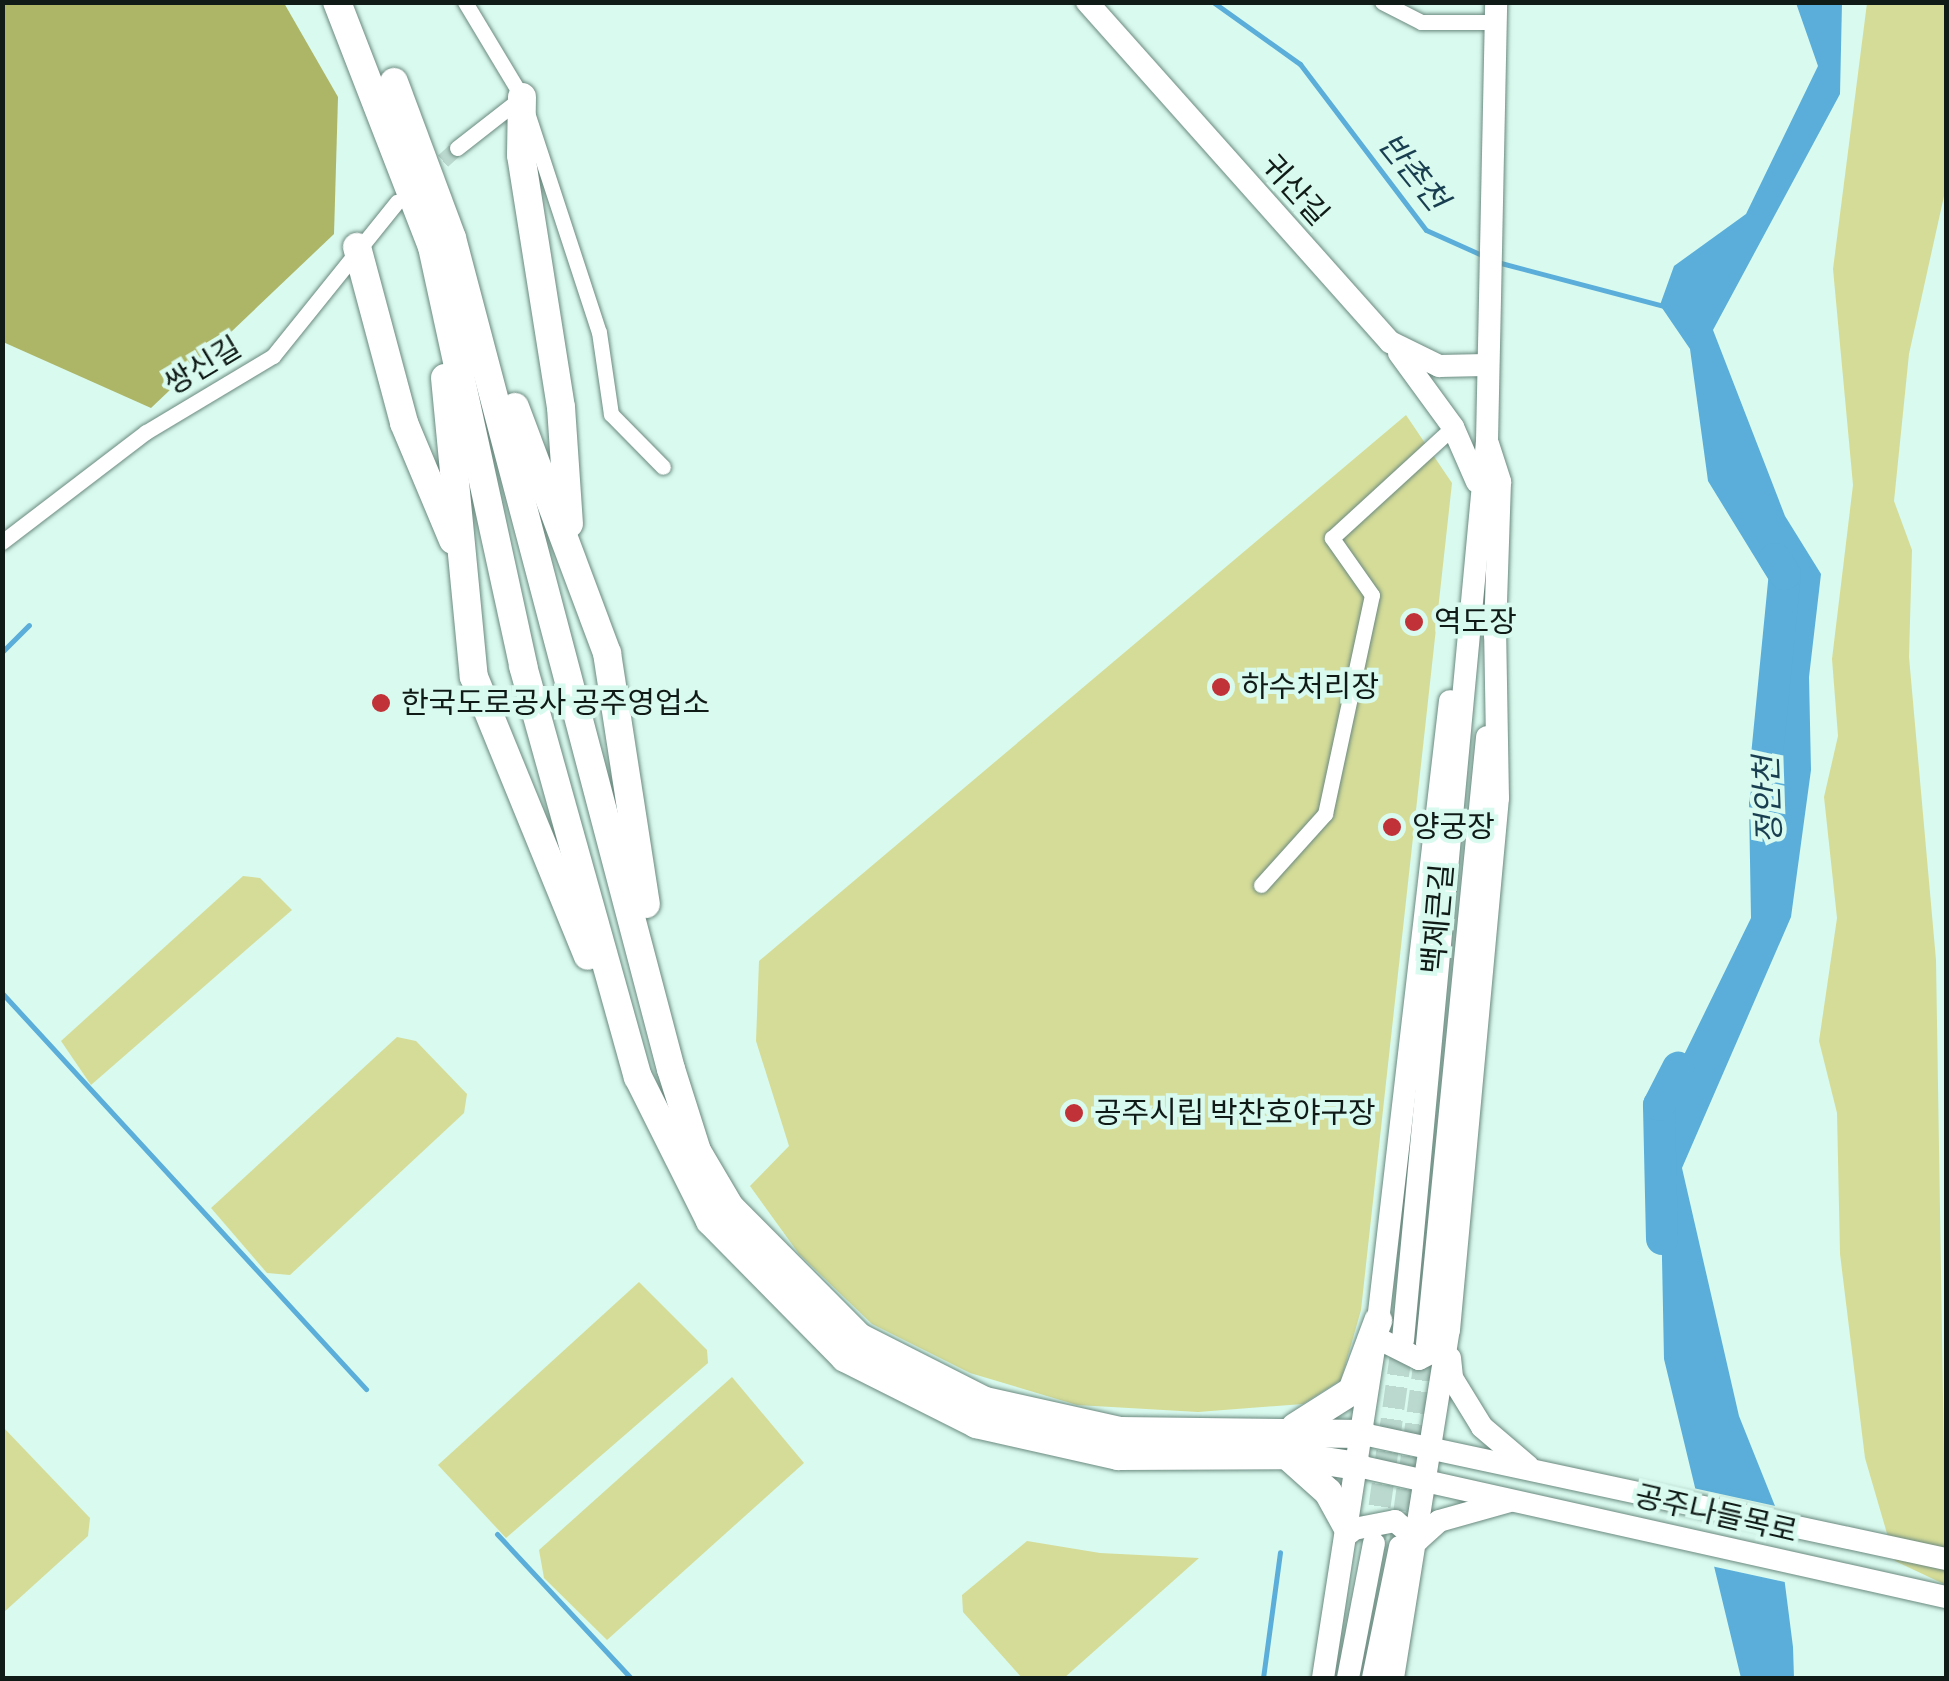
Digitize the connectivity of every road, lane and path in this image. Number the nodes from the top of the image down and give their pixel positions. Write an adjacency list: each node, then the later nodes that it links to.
1 (338, 2): 10 (highway)
2 (358, 2): 10 (highway)
3 (465, 2): 7 (street)
4 (1087, 2): 12 (main road, 귀산길)
5 (1382, 2): 6 (street)
6 (1494, 12): 13 (main road, 백제큰길)
7 (522, 97): 8 (street); 16 (street); 19 (highway)
8 (457, 148)
9 (396, 202): 11 (street, 쌍신길)
10 (442, 243): 19 (highway); 20 (highway); 24 (highway); 25 (highway)
11 (357, 247): 18 (street, 쌍신길); 20 (highway)
12 (1390, 342): 13 (main road, 귀산길); 14 (main road)
13 (1486, 364): 15 (main road, 백제큰길)
14 (1454, 427): 17 (main road); 23 (street)
15 (1487, 441): 17 (main road, 백제큰길); 21 (main road, 백제큰길)
16 (663, 467)
17 (1477, 482): 22 (main road, 백제큰길)
18 (2, 542)
19 (571, 556): 24 (highway)
20 (463, 565): 25 (highway)
21 (1495, 621): 22 (main road, 백제큰길); 27 (main road)
22 (1466, 624): 26 (main road)
23 (1261, 885)
24 (671, 1069): 29 (highway)
25 (638, 1077): 29 (highway)
26 (1378, 1321): 27 (main road); 28 (main road); 29 (highway)
27 (1449, 1330): 30 (main road); 32 (main road)
28 (1362, 1434): 29 (highway); 30 (main road, 공주나들목로); 31 (main road)
29 (1284, 1443): 31 (highway); 35 (highway)
30 (1433, 1443): 32 (main road, 공주나들목로); 33 (main road)
31 (1358, 1466): 33 (main road, 공주나들목로); 35 (main road)
32 (1530, 1468): 37 (main road, 공주나들목로)
33 (1428, 1478): 34 (main road, 공주나들목로); 36 (main road)
34 (1472, 1498): 36 (main road); 38 (main road, 공주나들목로)
35 (1362, 1537): 36 (main road); 39 (main road); 40 (main road)
36 (1409, 1544): 41 (main road); 42 (main road)
37 (1946, 1559)
38 (1946, 1596)
39 (1323, 1678)
40 (1348, 1678)
41 (1373, 1678)
42 (1393, 1678)

